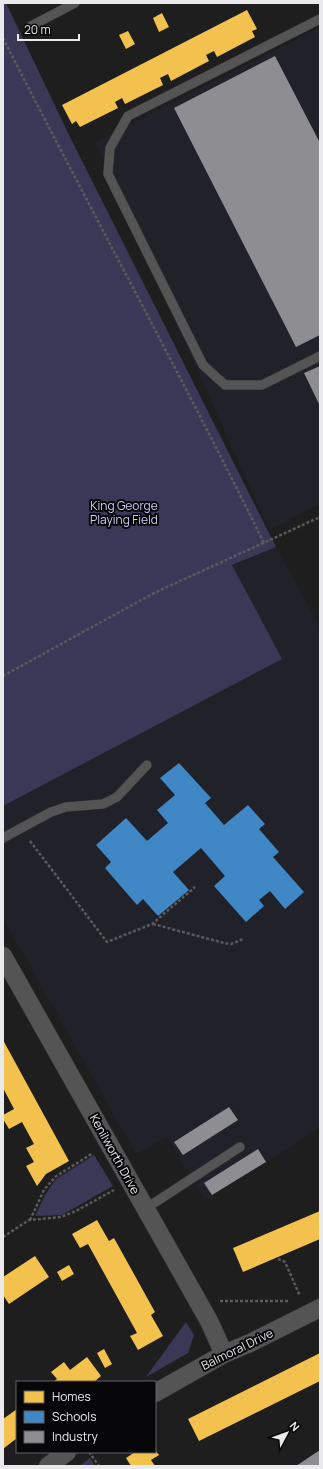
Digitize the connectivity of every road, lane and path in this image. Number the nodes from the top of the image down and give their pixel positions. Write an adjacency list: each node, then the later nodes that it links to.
1 (75, 3): 3 (lane)
2 (320, 19): 5 (lane)
3 (31, 26)
4 (3, 38): 7 (path)
5 (320, 356)
6 (320, 517): 7 (path)
7 (264, 543): 8 (path)
8 (3, 676)
9 (147, 765): 10 (lane)
10 (3, 838)
11 (28, 840): 13 (path)
12 (195, 887): 13 (path)
13 (152, 924): 14 (path)
14 (243, 939)
15 (3, 956): 19 (street, Kenilworth Drive)
16 (240, 1147): 19 (lane)
17 (97, 1150): 20 (path)
18 (118, 1188): 20 (path)
19 (146, 1209): 27 (street, Kenilworth Drive)
20 (29, 1220): 21 (path)
21 (3, 1237)
22 (278, 1259): 23 (path)
23 (301, 1298)
24 (216, 1301): 25 (path)
25 (293, 1301)
26 (320, 1308): 27 (street, Balmoral Drive)
27 (224, 1354): 28 (street, Balmoral Drive)
28 (156, 1392)
29 (66, 1453): 31 (street)
30 (91, 1453): 32 (path)
31 (48, 1466)
32 (99, 1466)

